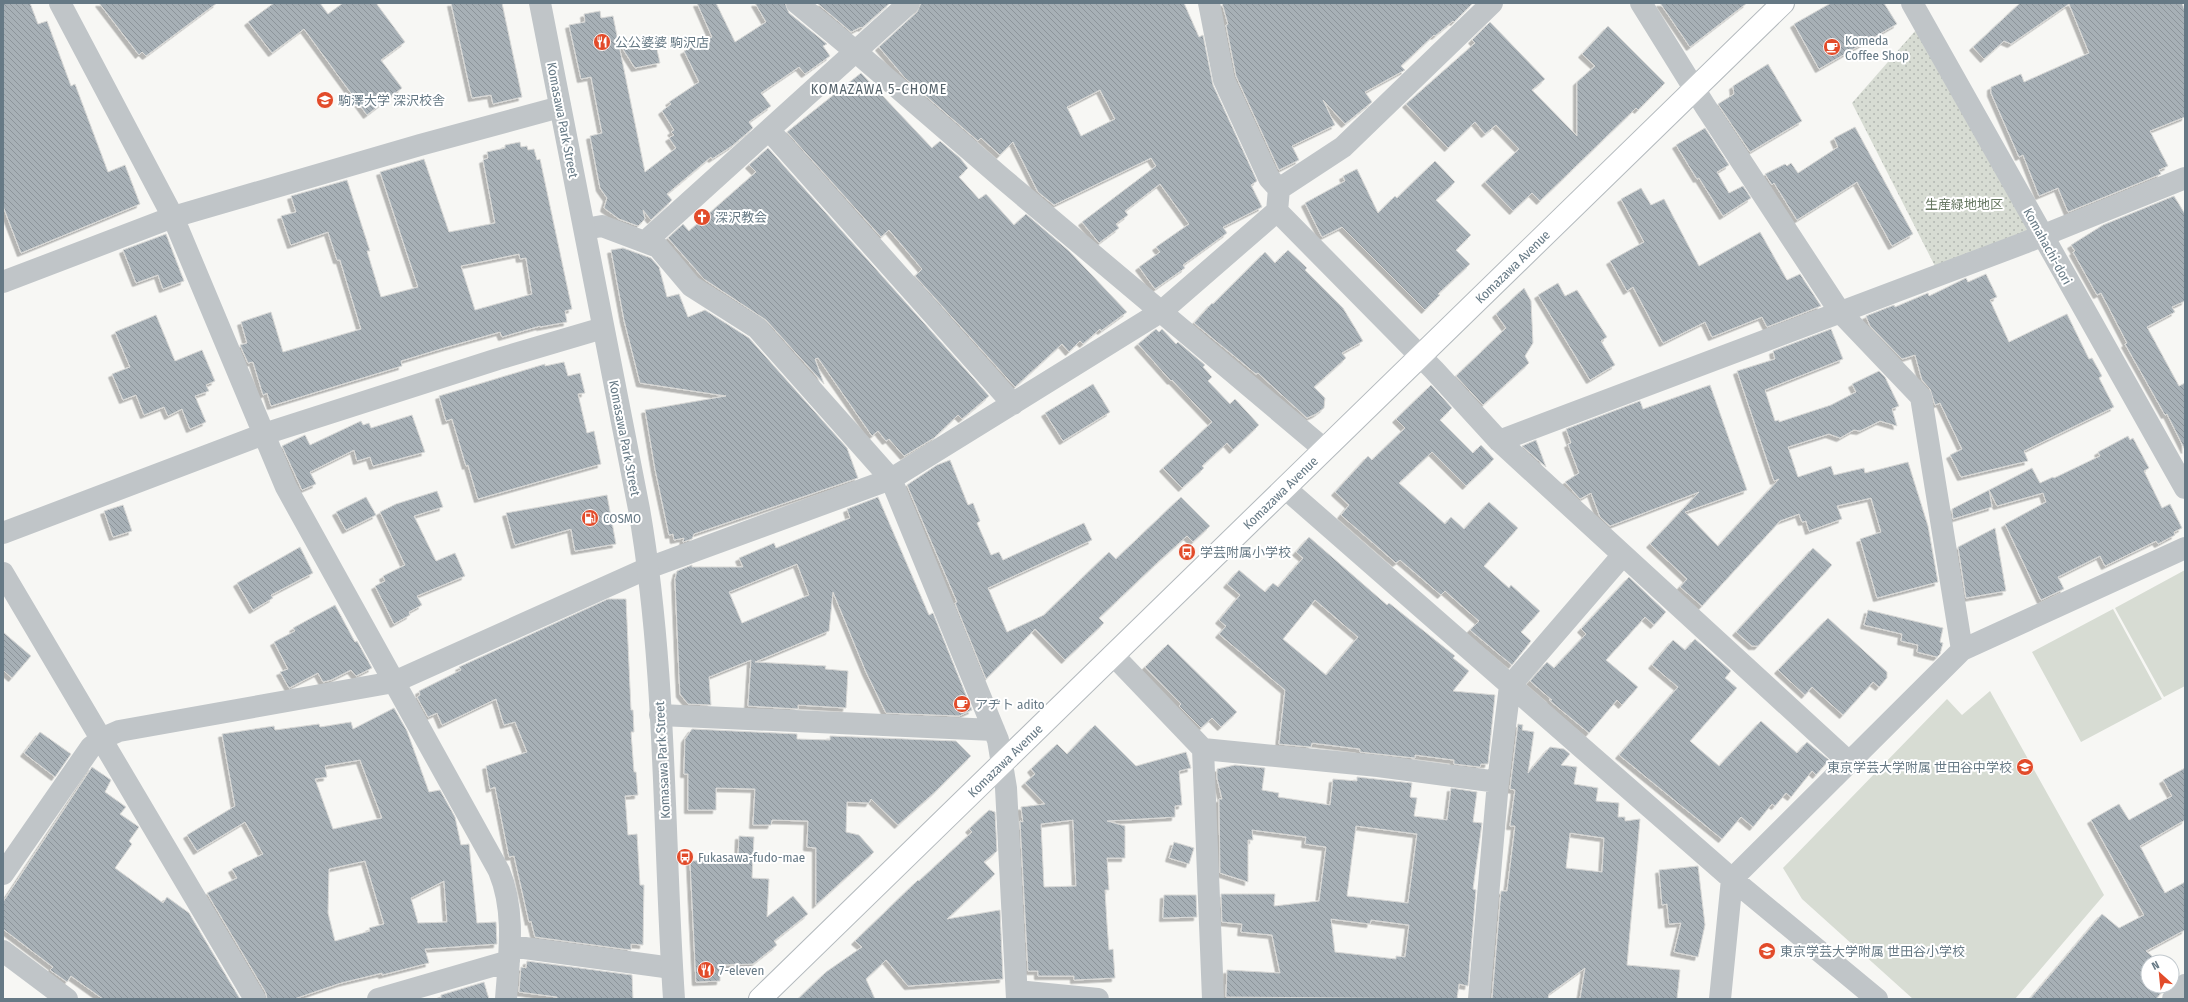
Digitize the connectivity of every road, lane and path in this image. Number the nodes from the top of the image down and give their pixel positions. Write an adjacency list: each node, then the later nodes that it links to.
1 (60, 3): 17 (street)
2 (540, 3): 12 (street, Komasawa Park Street)
3 (797, 3): 10 (street)
4 (909, 3): 10 (street)
5 (1209, 3): 15 (street)
6 (1492, 3): 15 (street)
7 (1642, 3): 11 (street)
8 (1784, 3): 11 (main road, Komazawa Avenue)
9 (1912, 3): 19 (street, Komahachi-dori)
10 (856, 51): 13 (street); 22 (street)
11 (1695, 89): 23 (street); 25 (main road, Komazawa Avenue)
12 (560, 107): 17 (street); 18 (street, Komasawa Park Street)
13 (769, 130): 20 (street); 26 (street)
14 (2185, 178): 19 (street)
15 (1279, 189): 16 (street)
16 (1277, 212): 22 (street); 25 (street)
17 (173, 217): 21 (street); 27 (street)
18 (585, 229): 20 (street); 24 (street, Komasawa Park Street)
19 (2043, 235): 23 (street); 32 (street, Komahachi-dori)
20 (646, 241): 30 (street)
21 (3, 282)
22 (1162, 312): 26 (street); 29 (street)
23 (1840, 312): 28 (street); 38 (street)
24 (604, 328): 27 (street); 36 (street, Komasawa Park Street)
25 (1420, 356): 28 (street); 29 (main road, Komazawa Avenue)
26 (1013, 404): 30 (street)
27 (264, 434): 33 (street); 40 (street)
28 (1499, 441): 35 (street)
29 (1324, 449): 31 (main road, Komazawa Avenue)
30 (891, 479): 36 (street); 43 (street)
31 (1285, 488): 39 (main road, Komazawa Avenue); 41 (street)
32 (2185, 488)
33 (3, 533)
34 (2185, 548): 38 (street)
35 (1622, 556): 41 (street); 46 (street)
36 (648, 568): 40 (street); 42 (street, Komasawa Park Street)
37 (3, 573): 44 (street)
38 (1962, 650): 46 (street)
39 (1113, 655): 45 (street); 47 (main road, Komazawa Avenue)
40 (394, 682): 44 (street); 52 (street)
41 (1510, 686): 48 (street); 50 (street)
42 (660, 715): 43 (street); 53 (street, Komasawa Park Street)
43 (994, 730): 47 (street)
44 (103, 738): 49 (street); 57 (street)
45 (1203, 749): 48 (street); 63 (street)
46 (1848, 762): 50 (street)
47 (1002, 765): 55 (street); 61 (main road, Komazawa Avenue)
48 (1498, 782): 64 (street)
49 (3, 874)
50 (1732, 879): 65 (street); 66 (street)
51 (3, 951): 56 (street)
52 (510, 953): 53 (street); 58 (street); 59 (street)
53 (672, 968): 60 (street, Komasawa Park Street)
54 (2185, 985): 67 (street)
55 (1017, 995): 62 (street)
56 (67, 999)
57 (256, 999)
58 (378, 999)
59 (506, 999)
60 (674, 999)
61 (760, 999)
62 (1098, 999)
63 (1213, 999)
64 (1479, 999)
65 (1720, 999)
66 (1877, 999)
67 (2173, 999)

